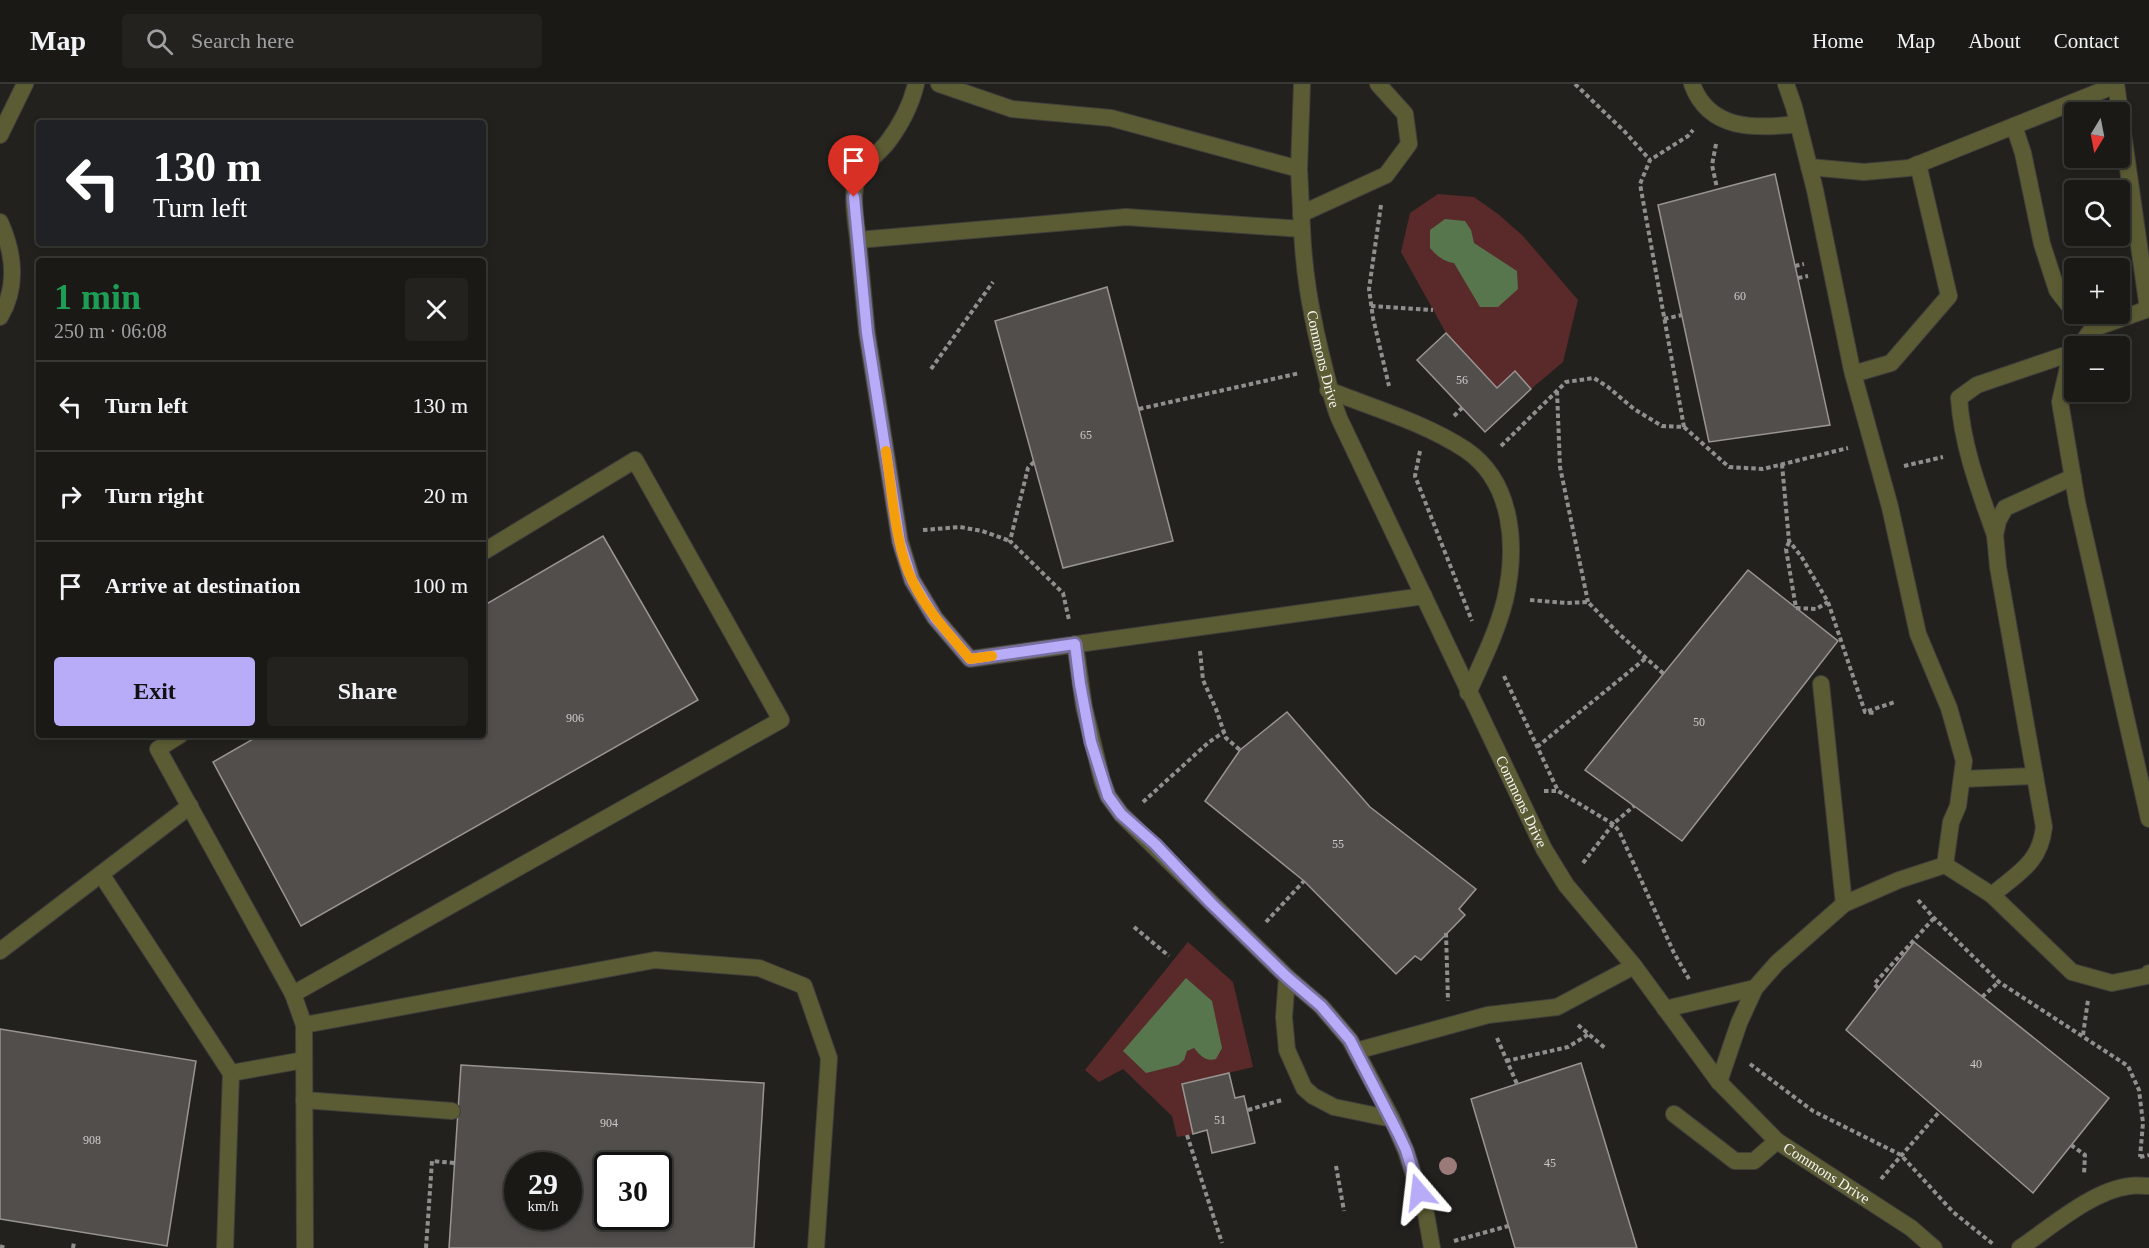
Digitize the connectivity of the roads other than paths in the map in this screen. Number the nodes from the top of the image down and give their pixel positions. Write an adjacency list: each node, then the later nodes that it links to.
1 (25, 84): 11 (street)
2 (916, 84): 17 (street)
3 (939, 84): 14 (street)
4 (1302, 84): 14 (street)
5 (1378, 84): 16 (street)
6 (1692, 84): 9 (street)
7 (1786, 84): 9 (street)
8 (2116, 84): 10 (street); 21 (street)
9 (1798, 124): 13 (street)
10 (2014, 126): 12 (street); 18 (street)
11 (0, 135)
12 (1918, 164): 13 (street); 24 (street)
13 (1809, 167): 24 (street)
14 (1299, 169): 16 (street, Commons Drive)
15 (0, 222): 19 (street)
16 (1302, 222): 17 (street); 26 (street, Commons Drive)
17 (858, 240): 31 (street)
18 (2064, 299)
19 (0, 317)
20 (2085, 324): 21 (street)
21 (2091, 331): 22 (street)
22 (2087, 336)
23 (2064, 356): 28 (street)
24 (1853, 374): 36 (street)
25 (2064, 385): 27 (street)
26 (1328, 390): 30 (street, Commons Drive); 33 (street)
27 (2073, 477): 28 (street); 38 (street)
28 (1995, 535): 35 (street)
29 (486, 550): 48 (street)
30 (1424, 596): 31 (street); 33 (street, Commons Drive)
31 (1075, 644): 46 (street)
32 (1821, 684): 42 (street)
33 (1468, 693): 44 (street, Commons Drive)
34 (175, 738): 37 (street)
35 (2035, 776): 36 (street); 41 (street)
36 (1962, 779): 39 (street)
37 (190, 806): 40 (street); 48 (street)
38 (2149, 819)
39 (1945, 865): 41 (street); 42 (street)
40 (101, 874): 43 (street); 53 (street)
41 (1992, 895): 45 (street)
42 (1844, 904): 47 (street)
43 (0, 951)
44 (1634, 966): 49 (street, Commons Drive); 51 (street)
45 (2149, 973)
46 (1287, 977): 51 (street); 58 (street)
47 (1755, 988): 49 (street); 54 (street)
48 (293, 994): 50 (street)
49 (1665, 1009): 54 (street, Commons Drive)
50 (304, 1025): 52 (street); 64 (street)
51 (1356, 1051): 58 (street)
52 (304, 1060): 53 (street); 55 (street)
53 (231, 1073): 62 (street)
54 (1719, 1082): 59 (street, Commons Drive)
55 (304, 1100): 56 (street); 63 (street)
56 (452, 1110)
57 (1674, 1114): 59 (street)
58 (1392, 1119): 61 (street)
59 (1777, 1141): 65 (street, Commons Drive)
60 (2149, 1186): 66 (street)
61 (1432, 1247)
62 (225, 1248)
63 (304, 1248)
64 (816, 1248)
65 (1934, 1248)
66 (2020, 1248)

